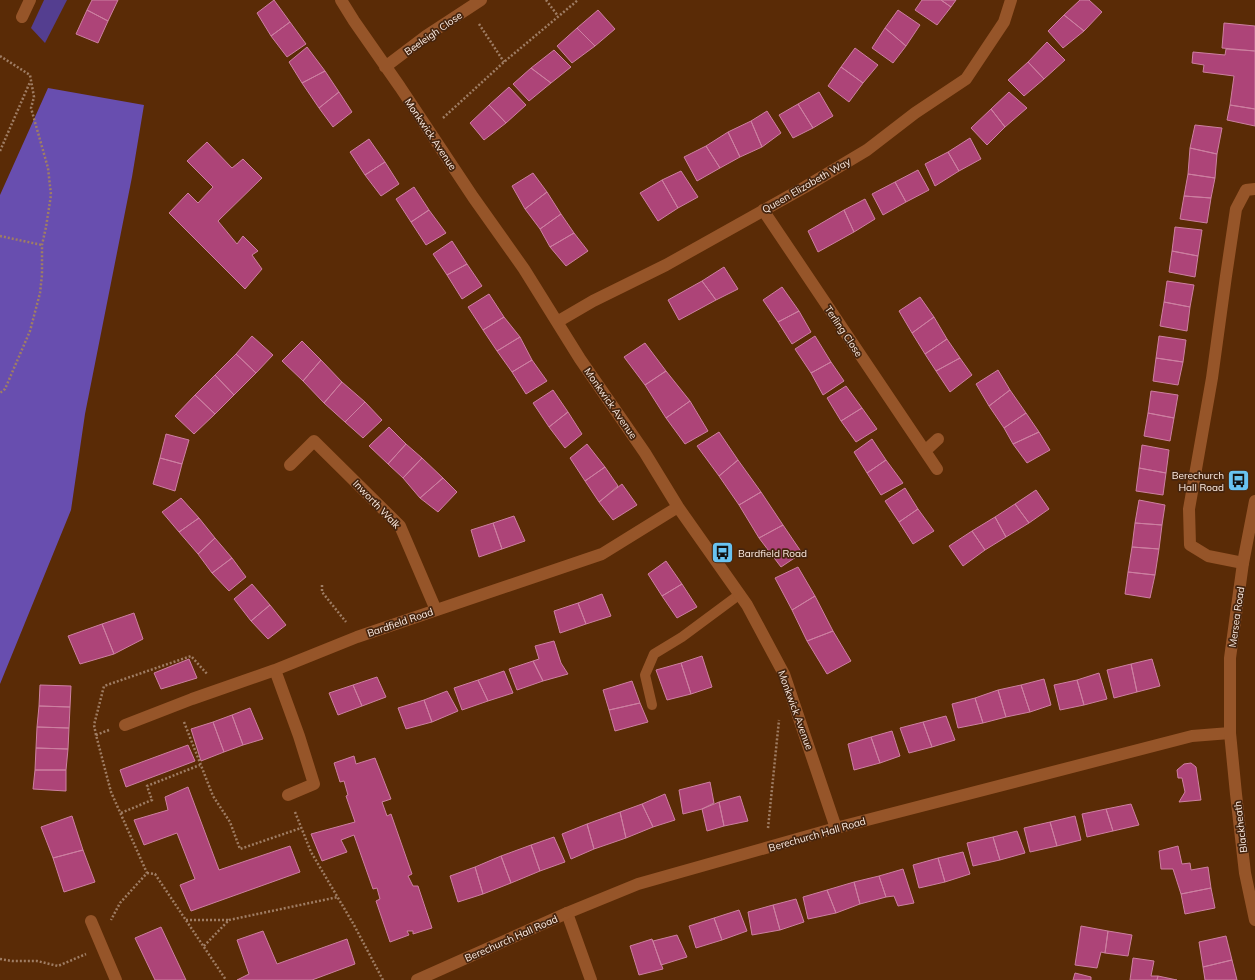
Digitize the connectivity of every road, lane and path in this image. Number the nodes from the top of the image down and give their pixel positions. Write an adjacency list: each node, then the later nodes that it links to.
1 (30, 0): 9 (street)
2 (342, 0): 12 (street, Monkwick Avenue)
3 (481, 0): 7 (street, Beeleigh Close)
4 (546, 0): 8 (path)
5 (578, 0): 8 (path)
6 (1011, 0): 17 (street, Queen Elizabeth Way)
7 (469, 8): 11 (path); 12 (street, Beeleigh Close)
8 (558, 16): 11 (path)
9 (22, 17)
10 (0, 56): 13 (path)
11 (504, 62): 14 (path)
12 (385, 67): 14 (street, Monkwick Avenue)
13 (31, 81): 15 (path); 19 (path)
14 (429, 132): 20 (street, Monkwick Avenue)
15 (0, 151)
16 (1255, 189): 28 (street)
17 (763, 210): 20 (street, Queen Elizabeth Way); 23 (street, Terling Close)
18 (0, 236): 19 (path)
19 (42, 245): 21 (path)
20 (557, 322): 27 (street, Monkwick Avenue)
21 (0, 394)
22 (938, 439): 23 (street)
23 (925, 451): 25 (street, Terling Close)
24 (290, 465): 31 (street, Inworth Walk)
25 (937, 469)
26 (1255, 501): 28 (street, Mersea Road)
27 (678, 507): 30 (street, Monkwick Avenue); 31 (street, Bardfield Road)
28 (1243, 563): 39 (street, Mersea Road)
29 (322, 585): 32 (path)
30 (740, 594): 36 (lane); 45 (street, Monkwick Avenue)
31 (436, 610): 32 (street, Bardfield Road)
32 (357, 637): 33 (street, Bardfield Road)
33 (275, 670): 34 (street, Bardfield Road); 42 (street)
34 (217, 690): 35 (street, Bardfield Road); 40 (path)
35 (177, 705): 38 (street, Bardfield Road); 41 (path)
36 (652, 705)
37 (780, 714): 46 (path)
38 (125, 725): 40 (path)
39 (1230, 734): 45 (street, Berechurch Hall Road); 52 (street, Blackheath)
40 (96, 735): 43 (path)
41 (200, 765): 43 (path); 44 (path)
42 (288, 795): 44 (path)
43 (120, 813): 47 (path)
44 (301, 828): 48 (path)
45 (836, 828): 46 (street, Berechurch Hall Road)
46 (766, 849): 49 (street, Berechurch Hall Road)
47 (147, 873): 50 (path); 54 (path)
48 (338, 897): 51 (path); 59 (path)
49 (567, 913): 60 (street, Berechurch Hall Road); 61 (street)
50 (186, 920): 51 (path); 55 (path)
51 (230, 920): 55 (path)
52 (1255, 920)
53 (91, 921): 54 (street)
54 (100, 944): 56 (path); 57 (street)
55 (204, 946): 58 (path)
56 (0, 959)
57 (116, 980)
58 (226, 980)
59 (383, 980)
60 (418, 980)
61 (591, 980)

